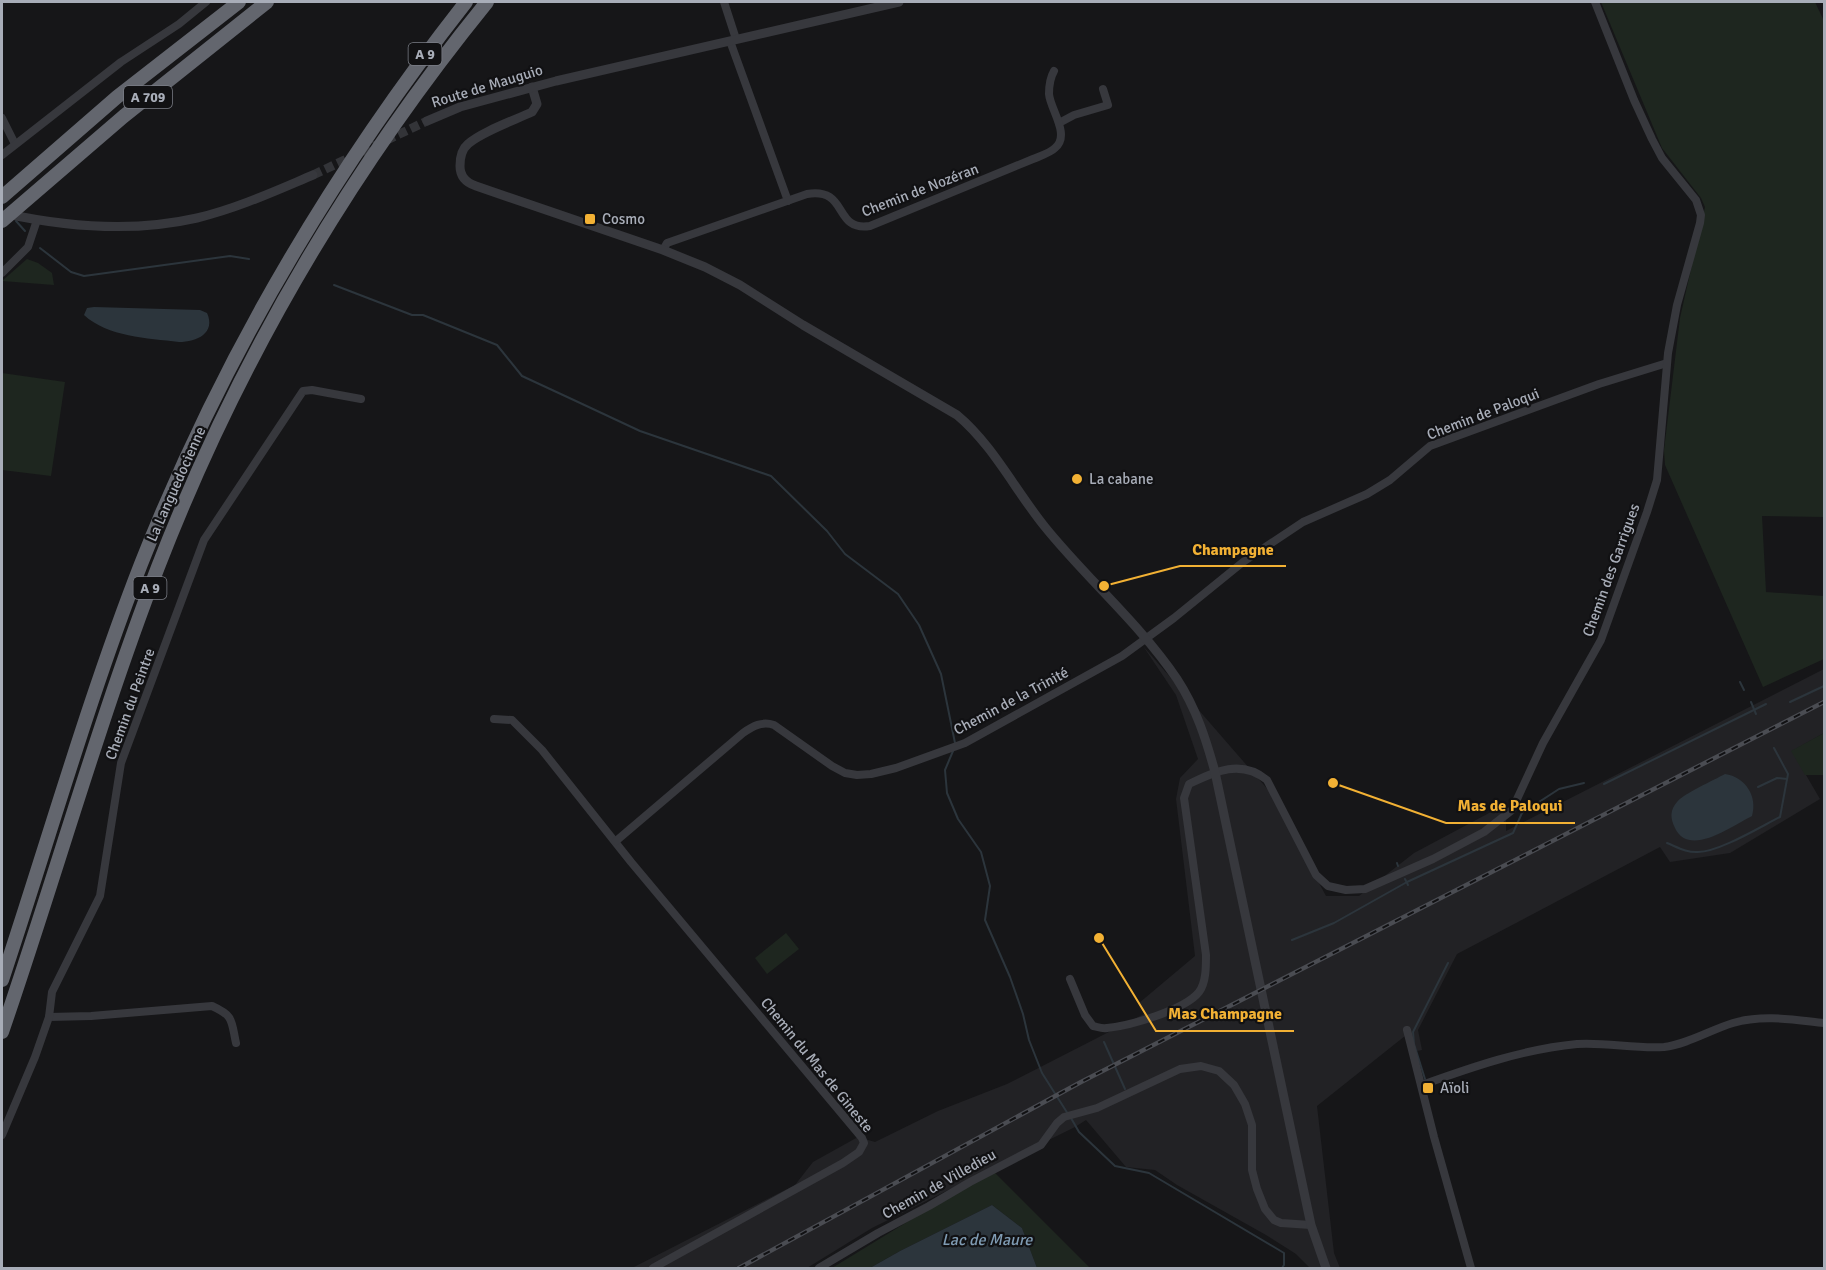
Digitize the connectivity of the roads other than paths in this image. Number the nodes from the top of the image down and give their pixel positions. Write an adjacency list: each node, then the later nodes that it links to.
1 (206, 2): 16 (street)
2 (239, 2): 19 (highway, A 709)
3 (267, 2): 23 (highway, A 709)
4 (466, 2): 33 (highway, La Languedocienne / A 9)
5 (487, 2): 37 (highway, La Languedocienne / A 9)
6 (724, 2): 9 (street)
7 (899, 2): 9 (street, Route de Mauguio)
8 (1595, 2): 26 (street, Chemin des Garrigues)
9 (733, 40): 11 (street, Route de Mauguio); 20 (street)
10 (1054, 70): 15 (street)
11 (532, 87): 14 (street, Route de Mauguio); 24 (street)
12 (1103, 89): 15 (street)
13 (2, 118): 16 (street)
14 (427, 121)
15 (1059, 123): 20 (street, Chemin de Nozéran)
16 (15, 144): 17 (street)
17 (2, 154)
18 (313, 175): 22 (street)
19 (5, 194)
20 (788, 201): 24 (street, Chemin de Nozéran)
21 (2, 213): 22 (street)
22 (37, 220): 25 (street)
23 (2, 221)
24 (663, 249): 28 (street)
25 (2, 273)
26 (1666, 363): 28 (street, Chemin de Paloqui); 30 (street, Chemin des Garrigues)
27 (361, 399): 34 (street, Chemin du Peintre)
28 (1146, 639): 30 (street); 31 (street, Chemin de la Trinité)
29 (495, 719): 31 (street)
30 (1215, 772): 32 (street, Chemin des Garrigues); 41 (street)
31 (616, 841): 42 (street, Chemin du Mas de Gineste)
32 (1070, 979)
33 (2, 980)
34 (49, 1017): 38 (street); 40 (street, Chemin du Peintre)
35 (1824, 1023): 39 (street)
36 (1407, 1030): 39 (street)
37 (2, 1032)
38 (236, 1042)
39 (1422, 1085): 45 (street)
40 (2, 1135)
41 (1311, 1225): 43 (street, Chemin de Villedieu); 44 (street)
42 (653, 1269)
43 (819, 1269)
44 (1326, 1269)
45 (1471, 1269)

